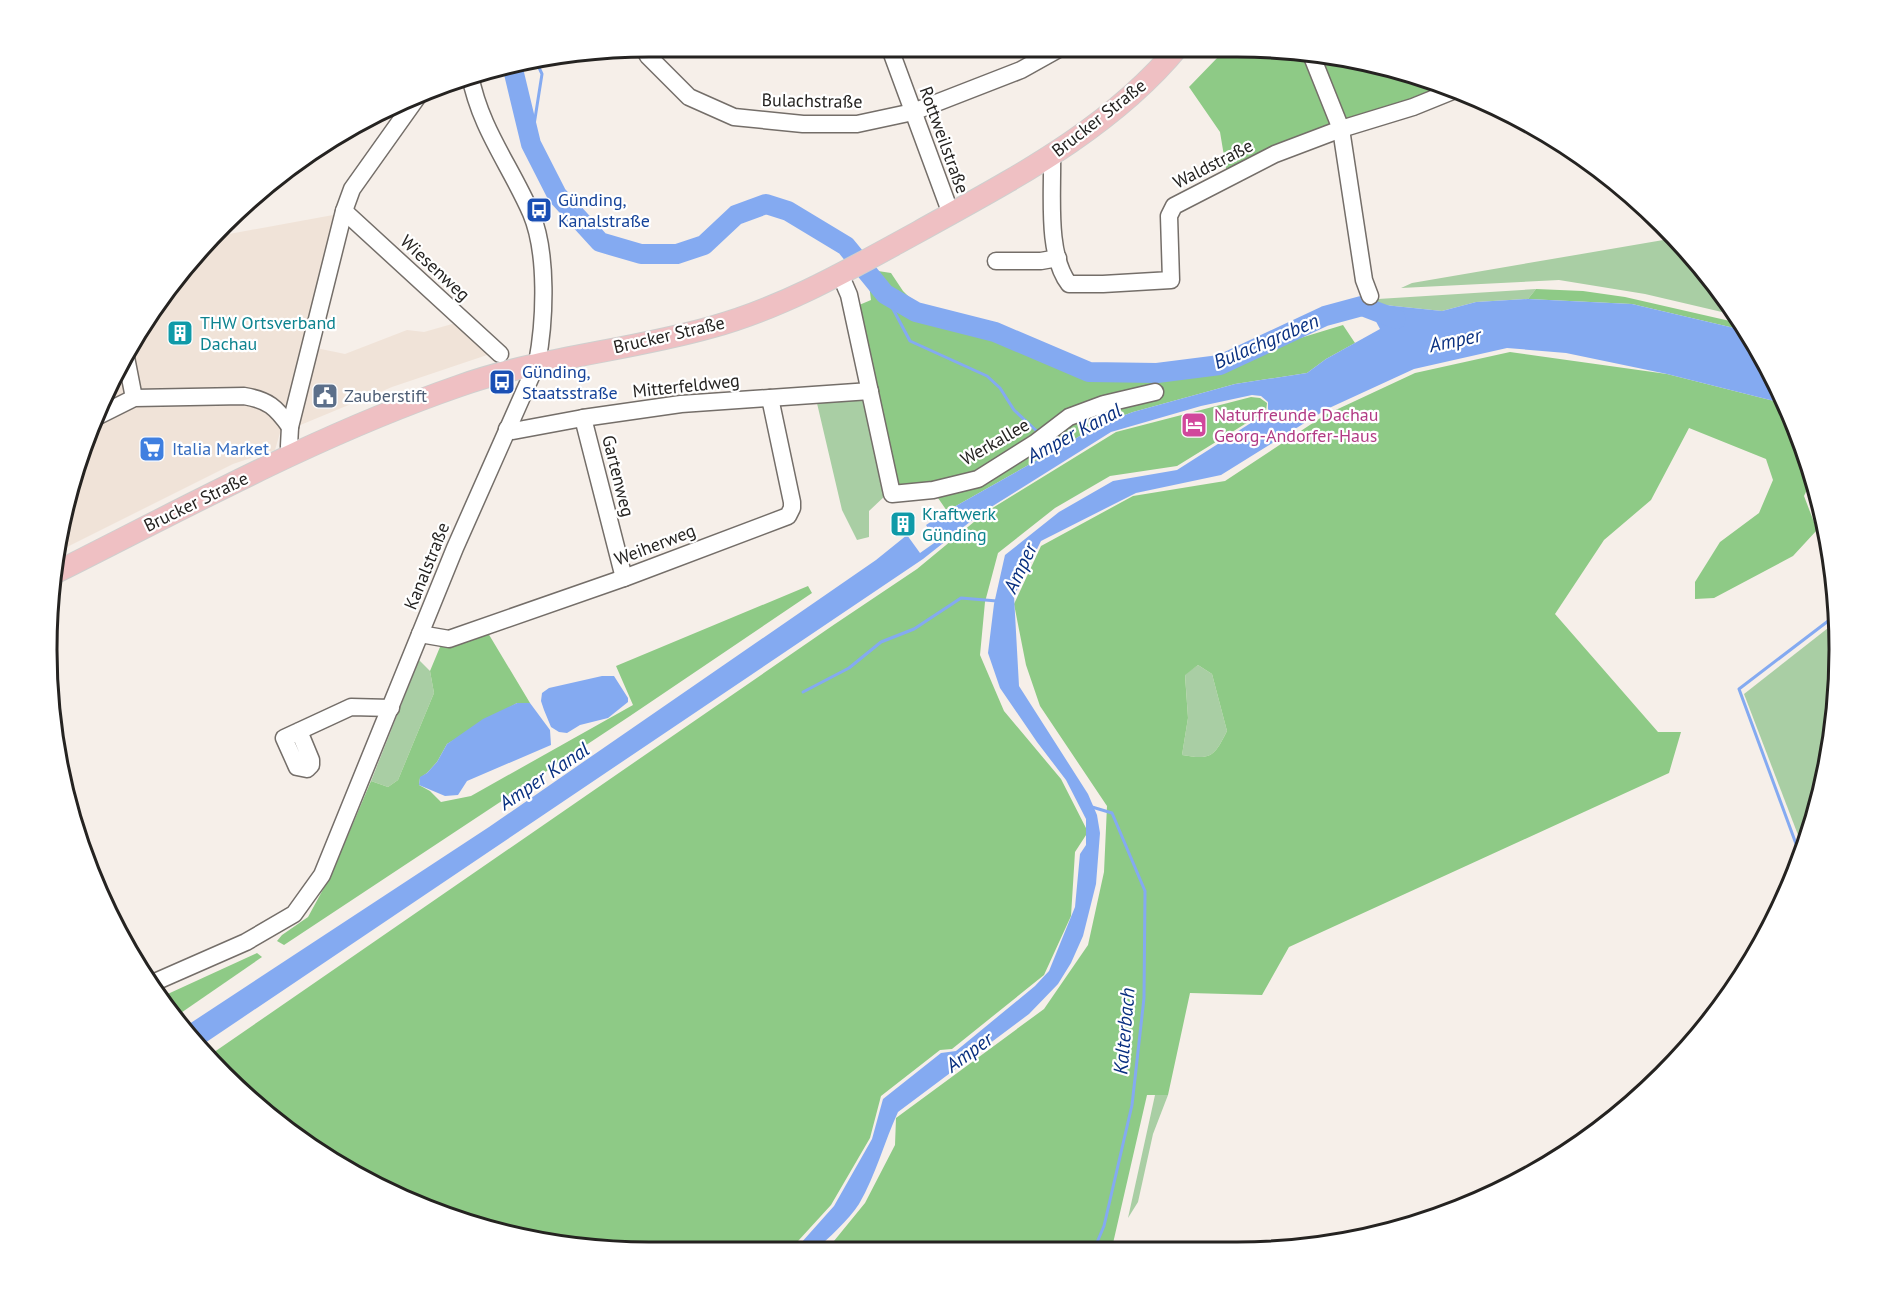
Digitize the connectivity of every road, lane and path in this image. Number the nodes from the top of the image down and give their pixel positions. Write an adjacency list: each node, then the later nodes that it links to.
1 (649, 57): 9 (street, Bulachstraße)
2 (893, 57): 9 (street, Rottweilstraße)
3 (1045, 57): 9 (street, Bulachstraße)
4 (1171, 57): 11 (main road, Brucker Straße)
5 (1314, 62): 10 (street)
6 (472, 84): 19 (street, Kanalstraße)
7 (1444, 95): 10 (street, Waldstraße)
8 (410, 108): 12 (street)
9 (913, 112): 13 (street, Rottweilstraße)
10 (1341, 129): 14 (street, Waldstraße); 17 (street)
11 (1052, 156): 13 (main road, Brucker Straße); 14 (street)
12 (344, 211): 18 (street, Wiesenweg); 27 (street)
13 (951, 214): 16 (main road, Brucker Straße)
14 (1058, 258): 15 (street)
15 (996, 261)
16 (853, 268): 19 (main road, Brucker Straße); 21 (street, Werkallee)
17 (1370, 296)
18 (500, 354)
19 (537, 363): 28 (street, Kanalstraße); 29 (main road, Brucker Straße)
20 (128, 368): 23 (street)
21 (870, 392): 22 (street, Werkallee); 24 (street, Mitterfeldweg)
22 (1155, 392)
23 (134, 398): 25 (street); 27 (street)
24 (770, 398): 26 (street, Mitterfeldweg); 31 (street, Weiherweg)
25 (107, 411)
26 (583, 418): 28 (street, Mitterfeldweg); 31 (street, Gartenweg)
27 (290, 427): 29 (street)
28 (507, 429): 32 (street, Kanalstraße)
29 (292, 455): 30 (main road, Brucker Straße)
30 (63, 568)
31 (624, 578): 32 (street, Weiherweg)
32 (420, 634): 33 (street, Kanalstraße)
33 (391, 708): 34 (street); 35 (street, Kanalstraße)
34 (299, 731)
35 (158, 981)

